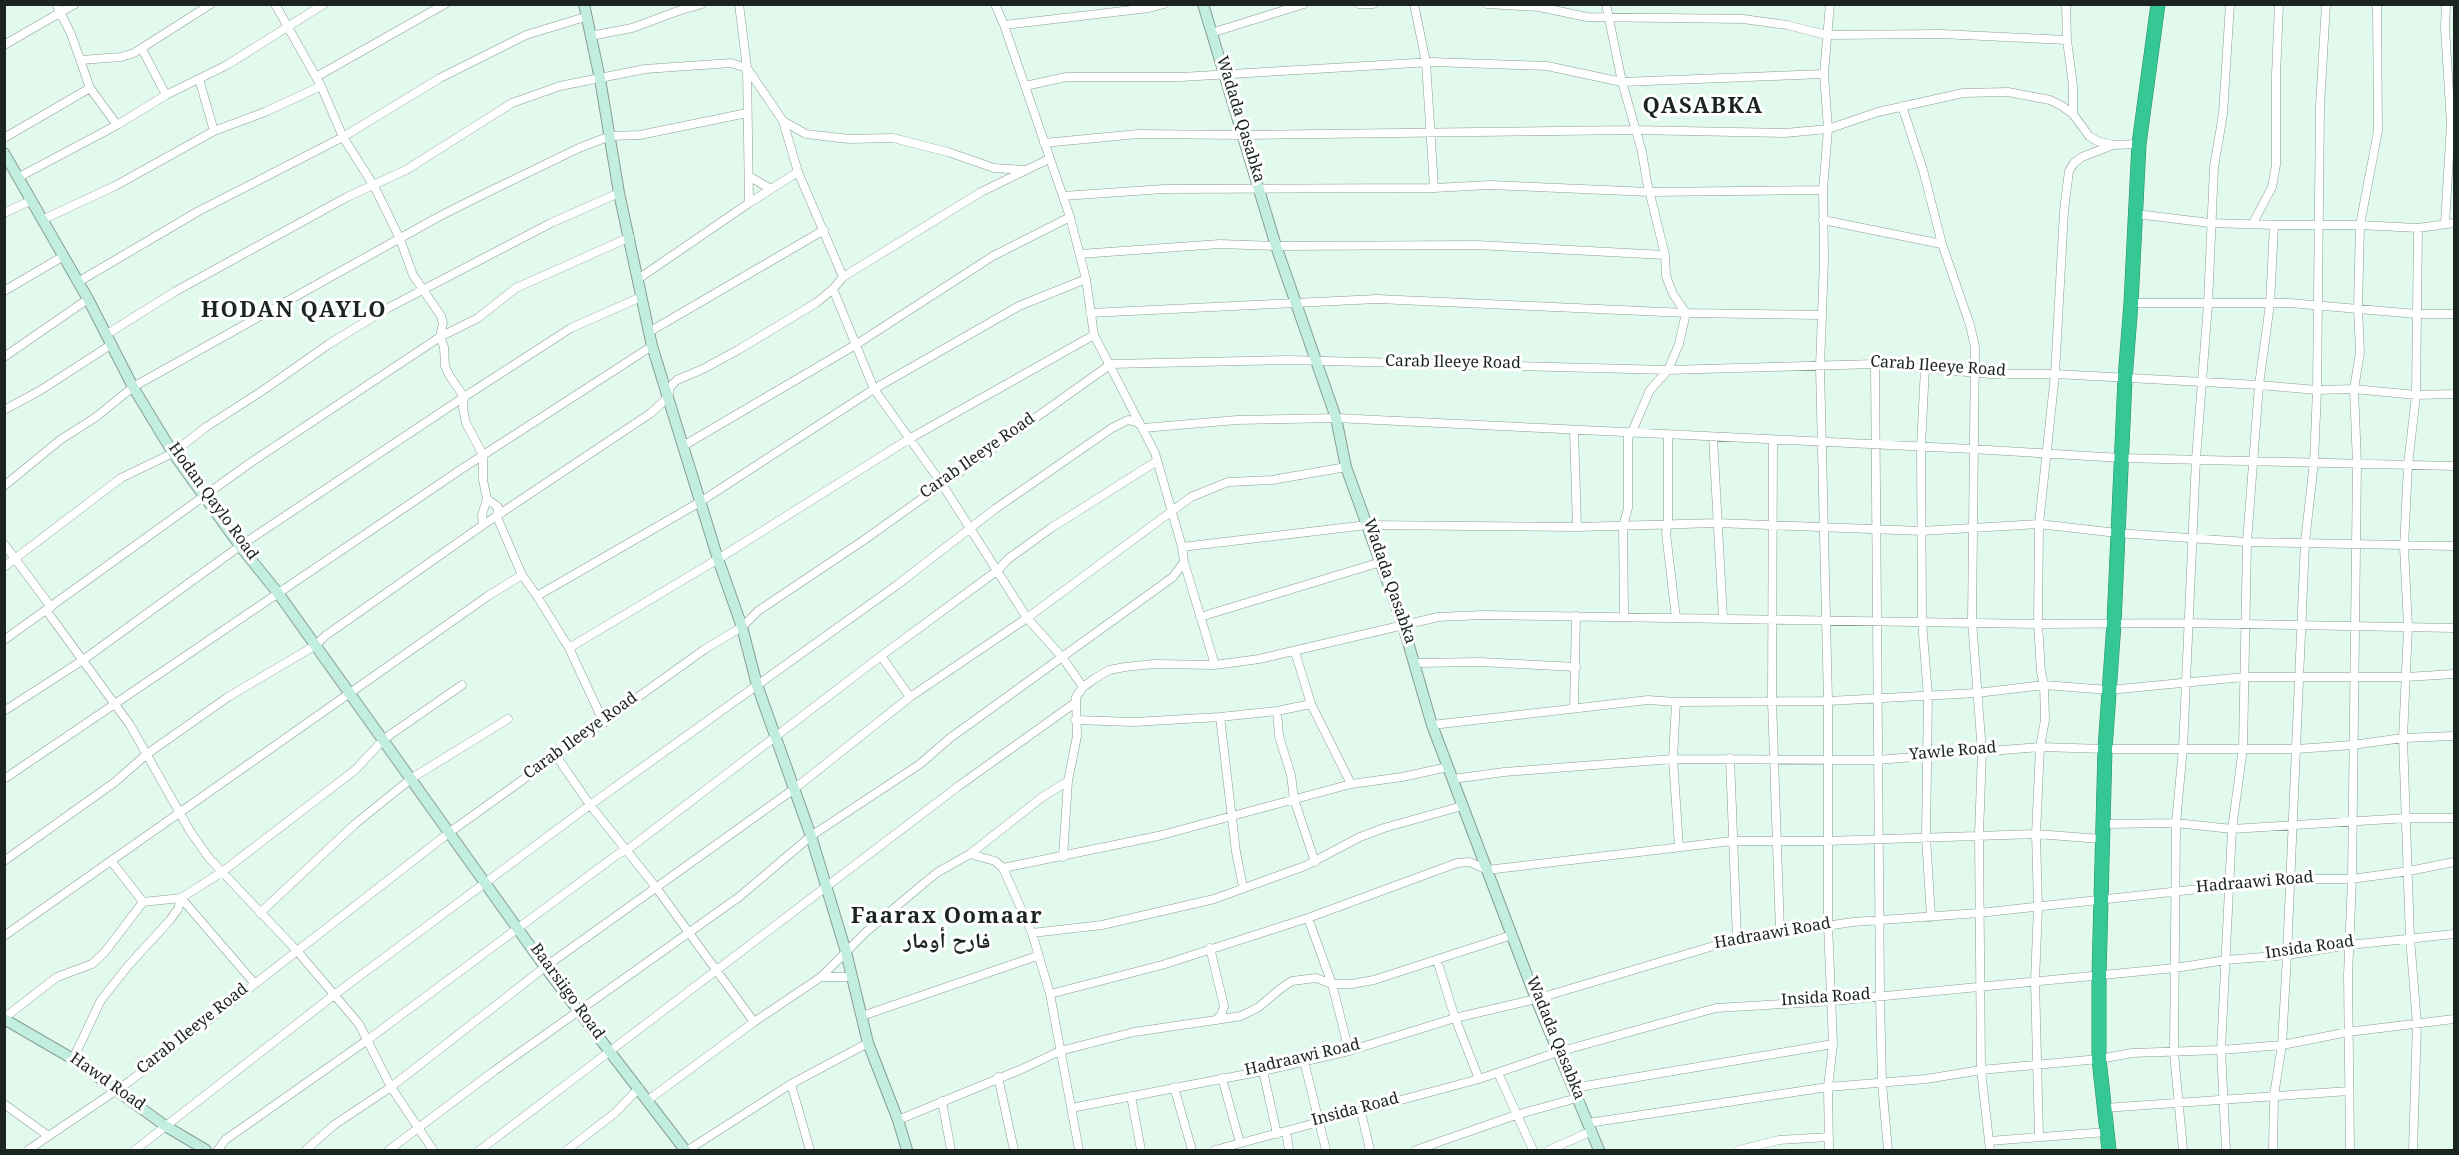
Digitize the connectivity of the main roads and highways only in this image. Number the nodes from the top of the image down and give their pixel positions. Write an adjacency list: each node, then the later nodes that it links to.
1 (2158, 4): 2 (highway)
2 (2109, 1150)

